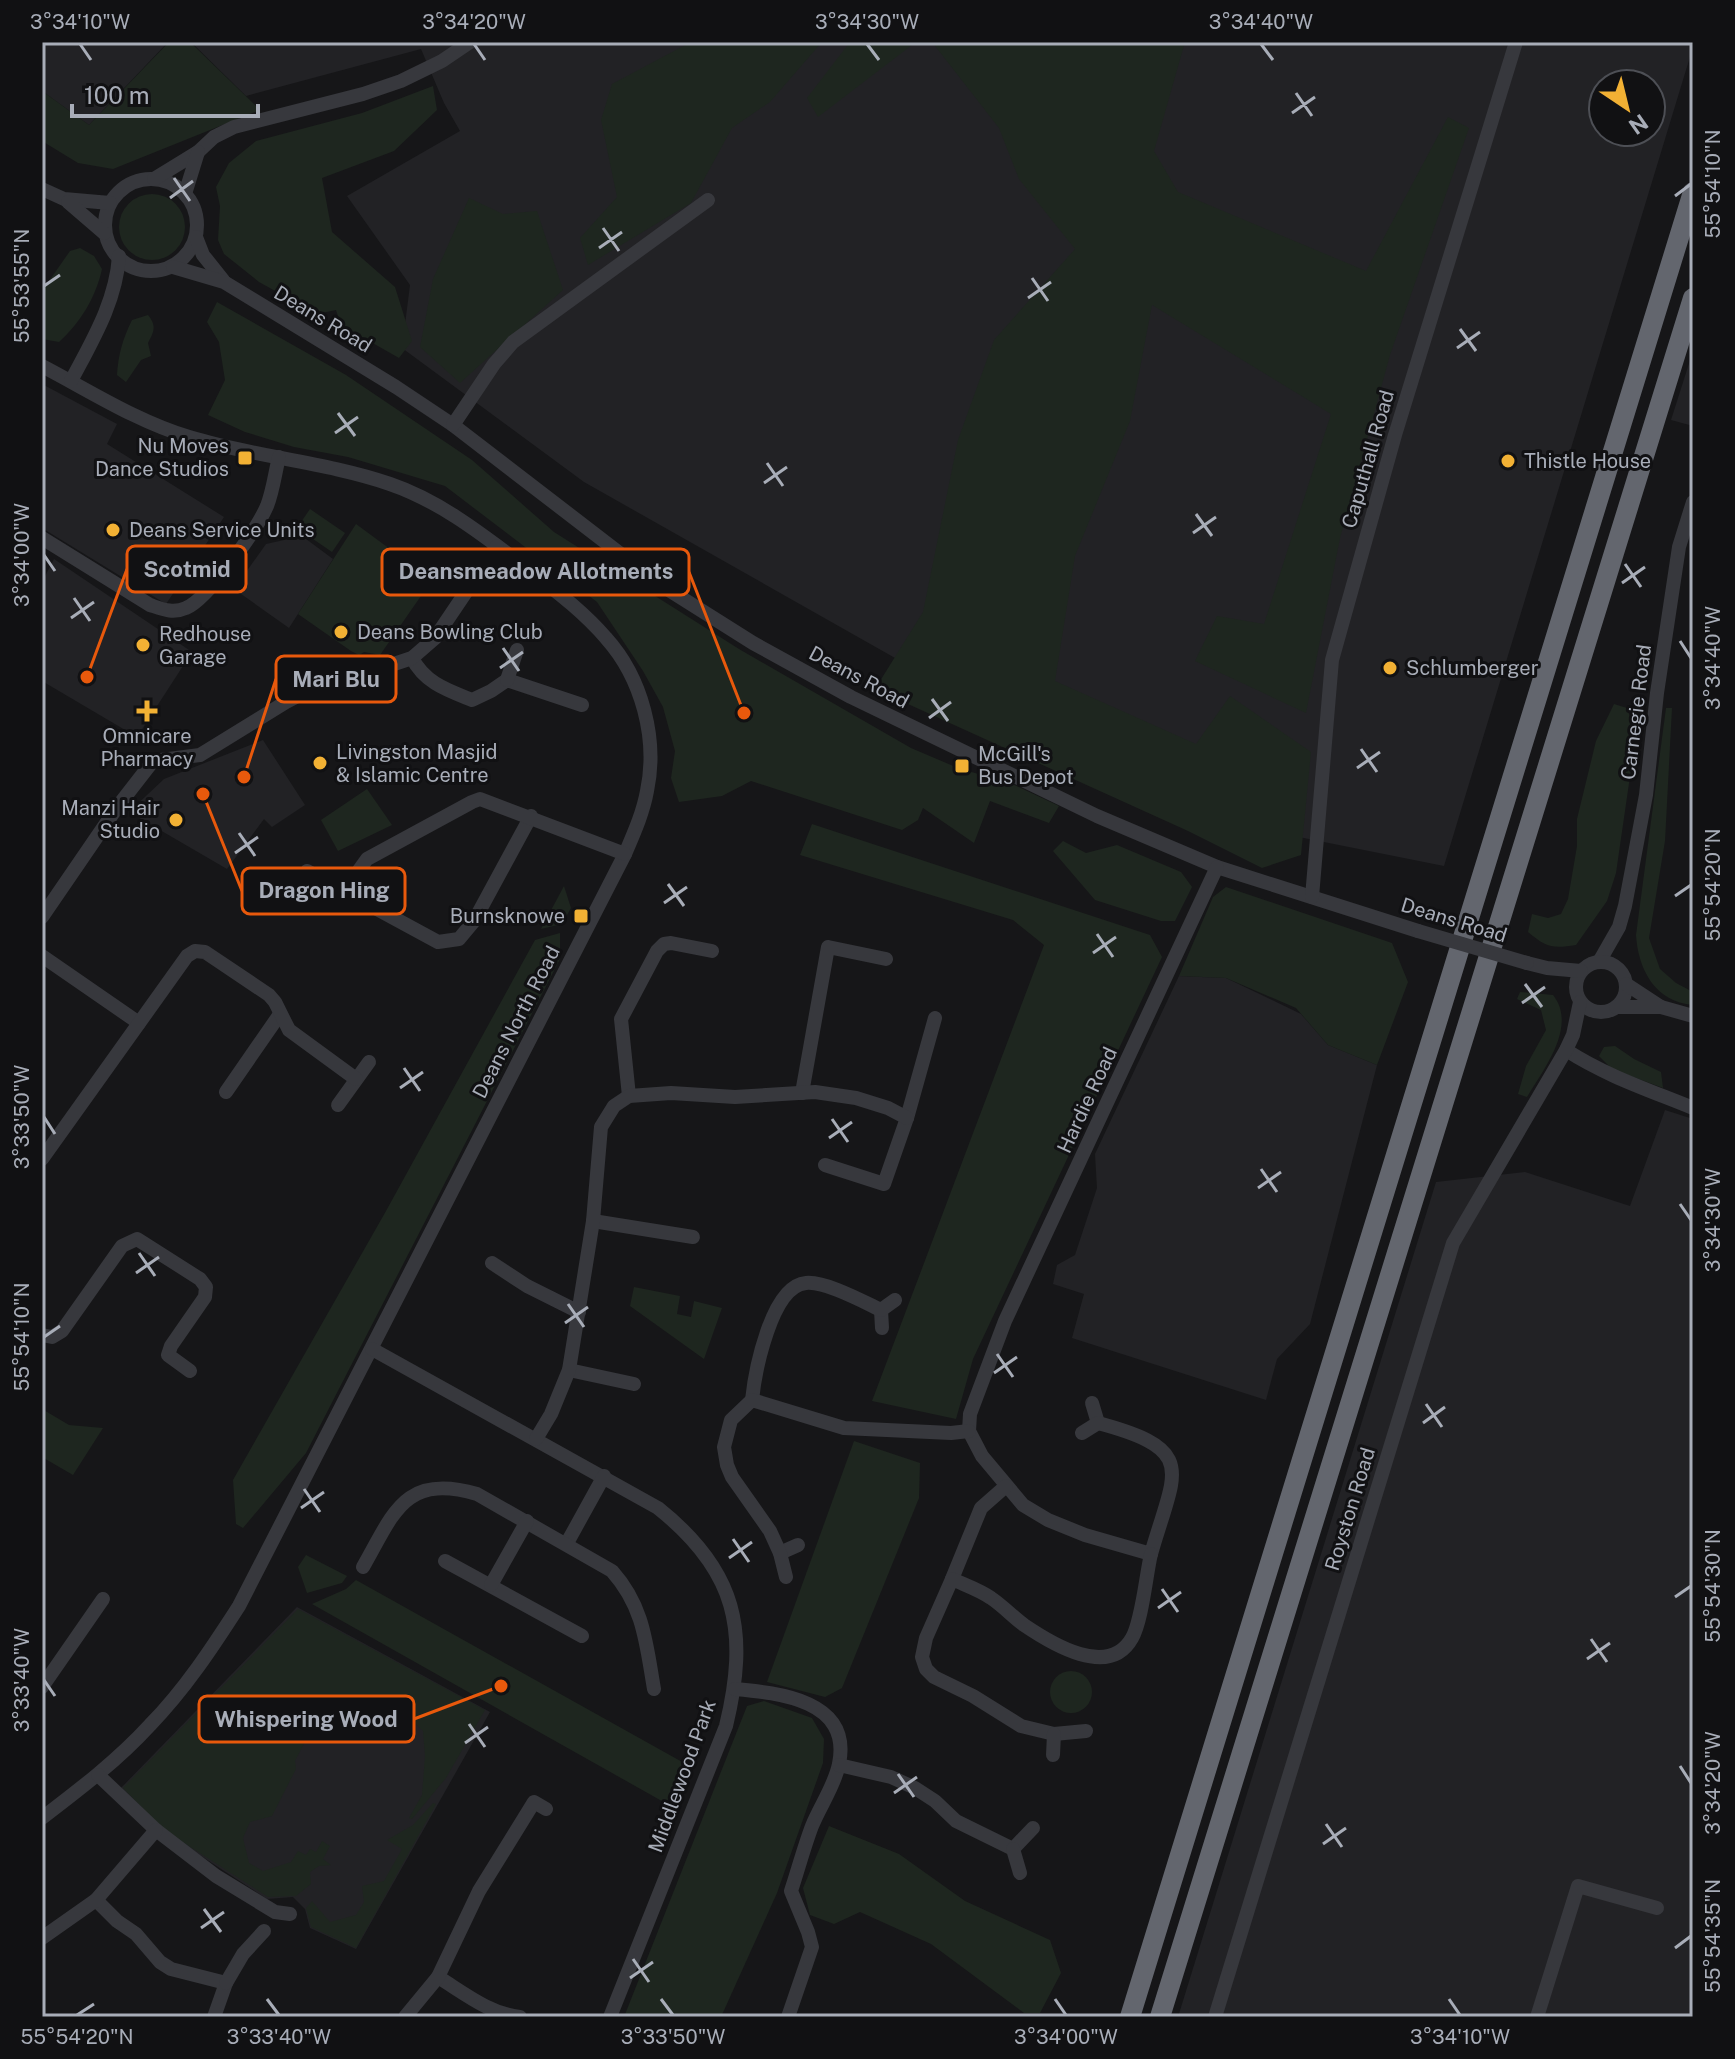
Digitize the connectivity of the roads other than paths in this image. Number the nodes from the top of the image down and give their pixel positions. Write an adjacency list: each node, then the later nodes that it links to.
1 (470, 42): 3 (street)
2 (1516, 42): 35 (street, Caputhall Road)
3 (198, 152): 4 (street); 7 (street)
4 (154, 179): 7 (street); 10 (street)
5 (42, 189): 8 (street)
6 (1693, 192): 124 (highway)
7 (185, 194): 12 (street)
8 (64, 199): 10 (street); 11 (street)
9 (708, 200): 21 (street)
10 (110, 203): 11 (street)
11 (104, 233): 13 (street)
12 (196, 237): 14 (street); 16 (street, Deans Road)
13 (119, 256): 15 (street); 18 (street)
14 (173, 267): 15 (street); 16 (street, Deans Road)
15 (142, 271): 18 (street)
16 (224, 282): 21 (street, Deans Road)
17 (1693, 298): 125 (highway)
18 (111, 300): 20 (street)
19 (42, 366): 20 (street, Deans North Road)
20 (71, 381): 22 (street, Deans North Road)
21 (453, 425): 32 (street, Deans Road)
22 (279, 457): 24 (street); 25 (street, Deans North Road)
23 (1693, 502): 37 (street, Carnegie Road)
24 (42, 538)
25 (497, 546): 27 (street); 31 (street, Deans North Road)
26 (517, 650): 28 (street)
27 (412, 658): 28 (street); 36 (street)
28 (507, 680): 29 (street)
29 (582, 705)
30 (531, 816): 31 (street); 34 (street); 34 (street)
31 (625, 854): 74 (street, Deans North Road)
32 (1217, 867): 35 (street, Deans Road); 81 (street, Hardie Road)
33 (307, 871): 34 (street)
34 (344, 891)
35 (1312, 897): 42 (street, Deans Road, bridge)
36 (42, 917)
37 (1619, 927): 41 (street, Carnegie Road); 43 (street, Carnegie Road)
38 (712, 951): 60 (street)
39 (42, 956): 53 (street)
40 (886, 959): 59 (street)
41 (1599, 962): 43 (street); 44 (street)
42 (1547, 968): 44 (street, Deans Road); 46 (street, Deans Road)
43 (1619, 969): 45 (street)
44 (1581, 971): 46 (street)
45 (1626, 984): 47 (street); 48 (street)
46 (1578, 994): 49 (street); 54 (street, Royston Road)
47 (1616, 1007): 48 (street); 49 (street)
48 (1661, 1007): 51 (street)
49 (1596, 1012): 54 (street, Royston Road)
50 (280, 1014): 53 (street); 57 (street); 58 (street)
51 (1693, 1016)
52 (935, 1018): 63 (street)
53 (139, 1023): 64 (street)
54 (1573, 1035): 55 (street, Royston Road)
55 (1566, 1050): 62 (street); 126 (street, Royston Road)
56 (369, 1062): 57 (street)
57 (356, 1079): 61 (street)
58 (226, 1092)
59 (802, 1093): 60 (street); 63 (street)
60 (629, 1096): 66 (street)
61 (338, 1105)
62 (1693, 1108)
63 (907, 1118): 65 (street)
64 (42, 1159)
65 (825, 1165)
66 (593, 1221): 67 (street); 71 (street)
67 (693, 1237)
68 (492, 1263): 71 (street)
69 (895, 1300): 70 (street)
70 (881, 1310): 72 (street); 78 (street)
71 (579, 1312): 75 (street)
72 (882, 1328)
73 (42, 1335): 76 (street)
74 (372, 1349): 83 (street, Middlewood Park); 105 (street, Deans North Road)
75 (569, 1370): 77 (street); 83 (street)
76 (190, 1371)
77 (634, 1384)
78 (752, 1400): 81 (street); 89 (street)
79 (1092, 1403): 80 (street)
80 (1098, 1423): 82 (street); 90 (street)
81 (969, 1431): 85 (street)
82 (1082, 1433)
83 (536, 1439): 84 (street, Middlewood Park)
84 (604, 1476): 87 (street); 100 (street, Middlewood Park)
85 (1006, 1486): 90 (street); 94 (street)
86 (527, 1521): 87 (street); 92 (street); 95 (street)
87 (567, 1543): 99 (street)
88 (798, 1545): 89 (street)
89 (780, 1553): 93 (street)
90 (1151, 1554): 94 (street)
91 (445, 1561): 95 (street)
92 (363, 1567)
93 (786, 1577)
94 (952, 1579): 102 (street)
95 (491, 1585): 97 (street)
96 (103, 1599): 98 (street)
97 (582, 1636)
98 (42, 1687)
99 (654, 1689)
100 (735, 1689): 104 (street); 122 (street, Middlewood Park)
101 (1086, 1731): 102 (street)
102 (1054, 1734): 103 (street)
103 (1053, 1755)
104 (839, 1765): 110 (street); 123 (street)
105 (98, 1775): 107 (street, Deans North Road); 109 (street)
106 (521, 1794): 117 (street)
107 (42, 1818)
108 (1033, 1828): 110 (street)
109 (156, 1830): 112 (street); 114 (street)
110 (1013, 1849): 111 (street)
111 (1020, 1873)
112 (96, 1900): 116 (street); 118 (street)
113 (1657, 1908): 127 (street)
114 (290, 1914)
115 (264, 1931): 118 (street)
116 (42, 1938)
117 (438, 1977): 120 (street); 121 (street)
118 (226, 1983): 119 (street)
119 (214, 2017)
120 (405, 2017)
121 (520, 2017)
122 (610, 2017)
123 (788, 2017)
124 (1130, 2017)
125 (1160, 2017)
126 (1215, 2017)
127 (1537, 2017)

